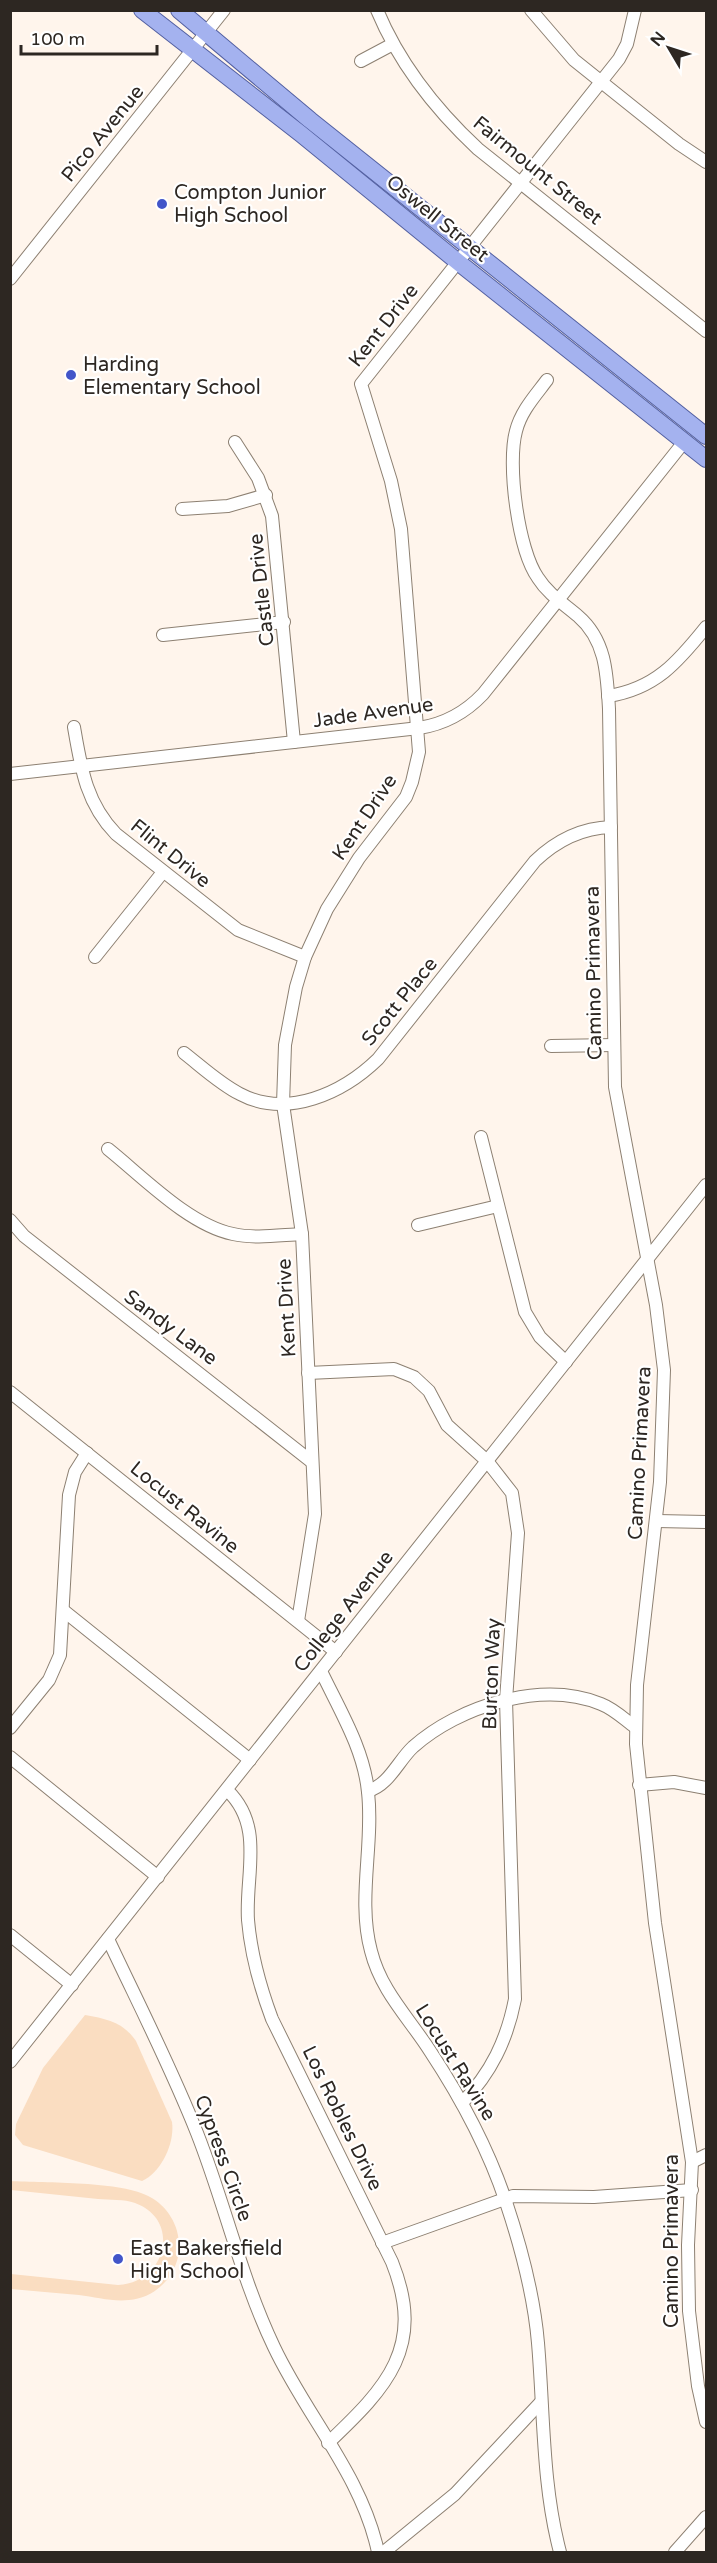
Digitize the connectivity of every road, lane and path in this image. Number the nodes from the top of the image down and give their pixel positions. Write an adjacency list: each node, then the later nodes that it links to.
1 (142, 10): 9 (main road, Oswell Street)
2 (179, 10): 7 (main road, Oswell Street)
3 (224, 10): 7 (street, Pico Avenue)
4 (377, 10): 8 (street, Fairmount Street)
5 (531, 10): 11 (street)
6 (635, 10): 11 (street, Kent Drive)
7 (206, 32): 9 (street, Pico Avenue); 14 (main road, Oswell Street)
8 (393, 44): 10 (street); 13 (street, Fairmount Street)
9 (192, 51): 15 (main road, Oswell Street); 16 (street, Pico Avenue)
10 (361, 61)
11 (601, 82): 12 (street); 13 (street, Kent Drive)
12 (706, 162)
13 (520, 183): 14 (street, Kent Drive); 17 (street, Fairmount Street)
14 (470, 247): 15 (street, Kent Drive); 19 (main road, Oswell Street)
15 (458, 262): 21 (main road, Oswell Street); 32 (street, Kent Drive)
16 (10, 279)
17 (706, 331)
18 (547, 380): 26 (street, Camino Primavera)
19 (706, 436)
20 (235, 442): 24 (street, Castle Drive)
21 (684, 442): 22 (main road); 23 (main road, Oswell Street); 26 (street, Jade Avenue)
22 (706, 447)
23 (706, 459)
24 (266, 495): 25 (street); 27 (street, Castle Drive)
25 (182, 509)
26 (558, 600): 30 (street, Camino Primavera); 32 (street, Jade Avenue)
27 (284, 622): 29 (street); 33 (street, Castle Drive)
28 (706, 627): 30 (street)
29 (163, 635)
30 (608, 696): 36 (street, Camino Primavera)
31 (74, 727): 34 (street, Flint Drive)
32 (419, 728): 33 (street, Jade Avenue); 39 (street, Kent Drive)
33 (294, 742): 34 (street, Jade Avenue)
34 (81, 766): 35 (street, Jade Avenue); 37 (street, Flint Drive)
35 (10, 774)
36 (611, 827): 40 (street, Camino Primavera); 43 (street, Scott Place)
37 (163, 872): 38 (street); 39 (street, Flint Drive)
38 (95, 957)
39 (305, 957): 43 (street, Kent Drive)
40 (614, 1045): 41 (street); 51 (street, Camino Primavera)
41 (551, 1046)
42 (184, 1053): 43 (street, Scott Place)
43 (283, 1104): 50 (street, Kent Drive)
44 (481, 1137): 47 (street)
45 (108, 1149): 50 (street)
46 (706, 1185): 51 (street, College Avenue)
47 (498, 1206): 49 (street); 52 (street)
48 (10, 1220): 57 (street, Sandy Lane)
49 (418, 1225)
50 (302, 1234): 53 (street, Kent Drive)
51 (648, 1259): 52 (street, College Avenue); 58 (street, Camino Primavera)
52 (566, 1362): 56 (street, College Avenue)
53 (308, 1373): 56 (street, Burton Way); 57 (street, Kent Drive)
54 (10, 1392): 55 (street, Locust Ravine)
55 (87, 1452): 60 (street); 61 (street, Locust Ravine)
56 (487, 1461): 62 (street, College Avenue); 64 (street, Burton Way)
57 (312, 1462): 61 (street, Kent Drive)
58 (657, 1521): 59 (street); 65 (street, Camino Primavera)
59 (706, 1522)
60 (64, 1611): 66 (street); 68 (street)
61 (298, 1621): 62 (street, Locust Ravine)
62 (336, 1652): 63 (street, College Avenue)
63 (321, 1671): 68 (street, College Avenue); 72 (street, Locust Ravine)
64 (506, 1700): 65 (street); 72 (street); 78 (street, Burton Way)
65 (635, 1727): 69 (street, Camino Primavera)
66 (10, 1728)
67 (10, 1756): 73 (street)
68 (250, 1760): 71 (street, College Avenue)
69 (639, 1785): 70 (street); 80 (street, Camino Primavera)
70 (706, 1788)
71 (226, 1790): 73 (street, College Avenue); 83 (street, Los Robles Drive)
72 (368, 1791): 78 (street, Locust Ravine)
73 (158, 1876): 75 (street, College Avenue)
74 (10, 1935): 76 (street)
75 (108, 1939): 76 (street, College Avenue); 86 (street, Cypress Circle)
76 (72, 1985): 77 (street, College Avenue)
77 (10, 2062)
78 (462, 2103): 82 (street, Locust Ravine)
79 (706, 2155): 80 (street)
80 (693, 2162): 81 (street, Camino Primavera)
81 (692, 2190): 82 (street); 85 (street, Camino Primavera)
82 (505, 2199): 83 (street); 84 (street, Locust Ravine)
83 (382, 2243): 86 (street, Los Robles Drive)
84 (541, 2402): 89 (street); 90 (street, Locust Ravine)
85 (706, 2422)
86 (328, 2443): 88 (street, Cypress Circle)
87 (706, 2517): 91 (street)
88 (378, 2553)
89 (384, 2553)
90 (560, 2553)
91 (675, 2553)

